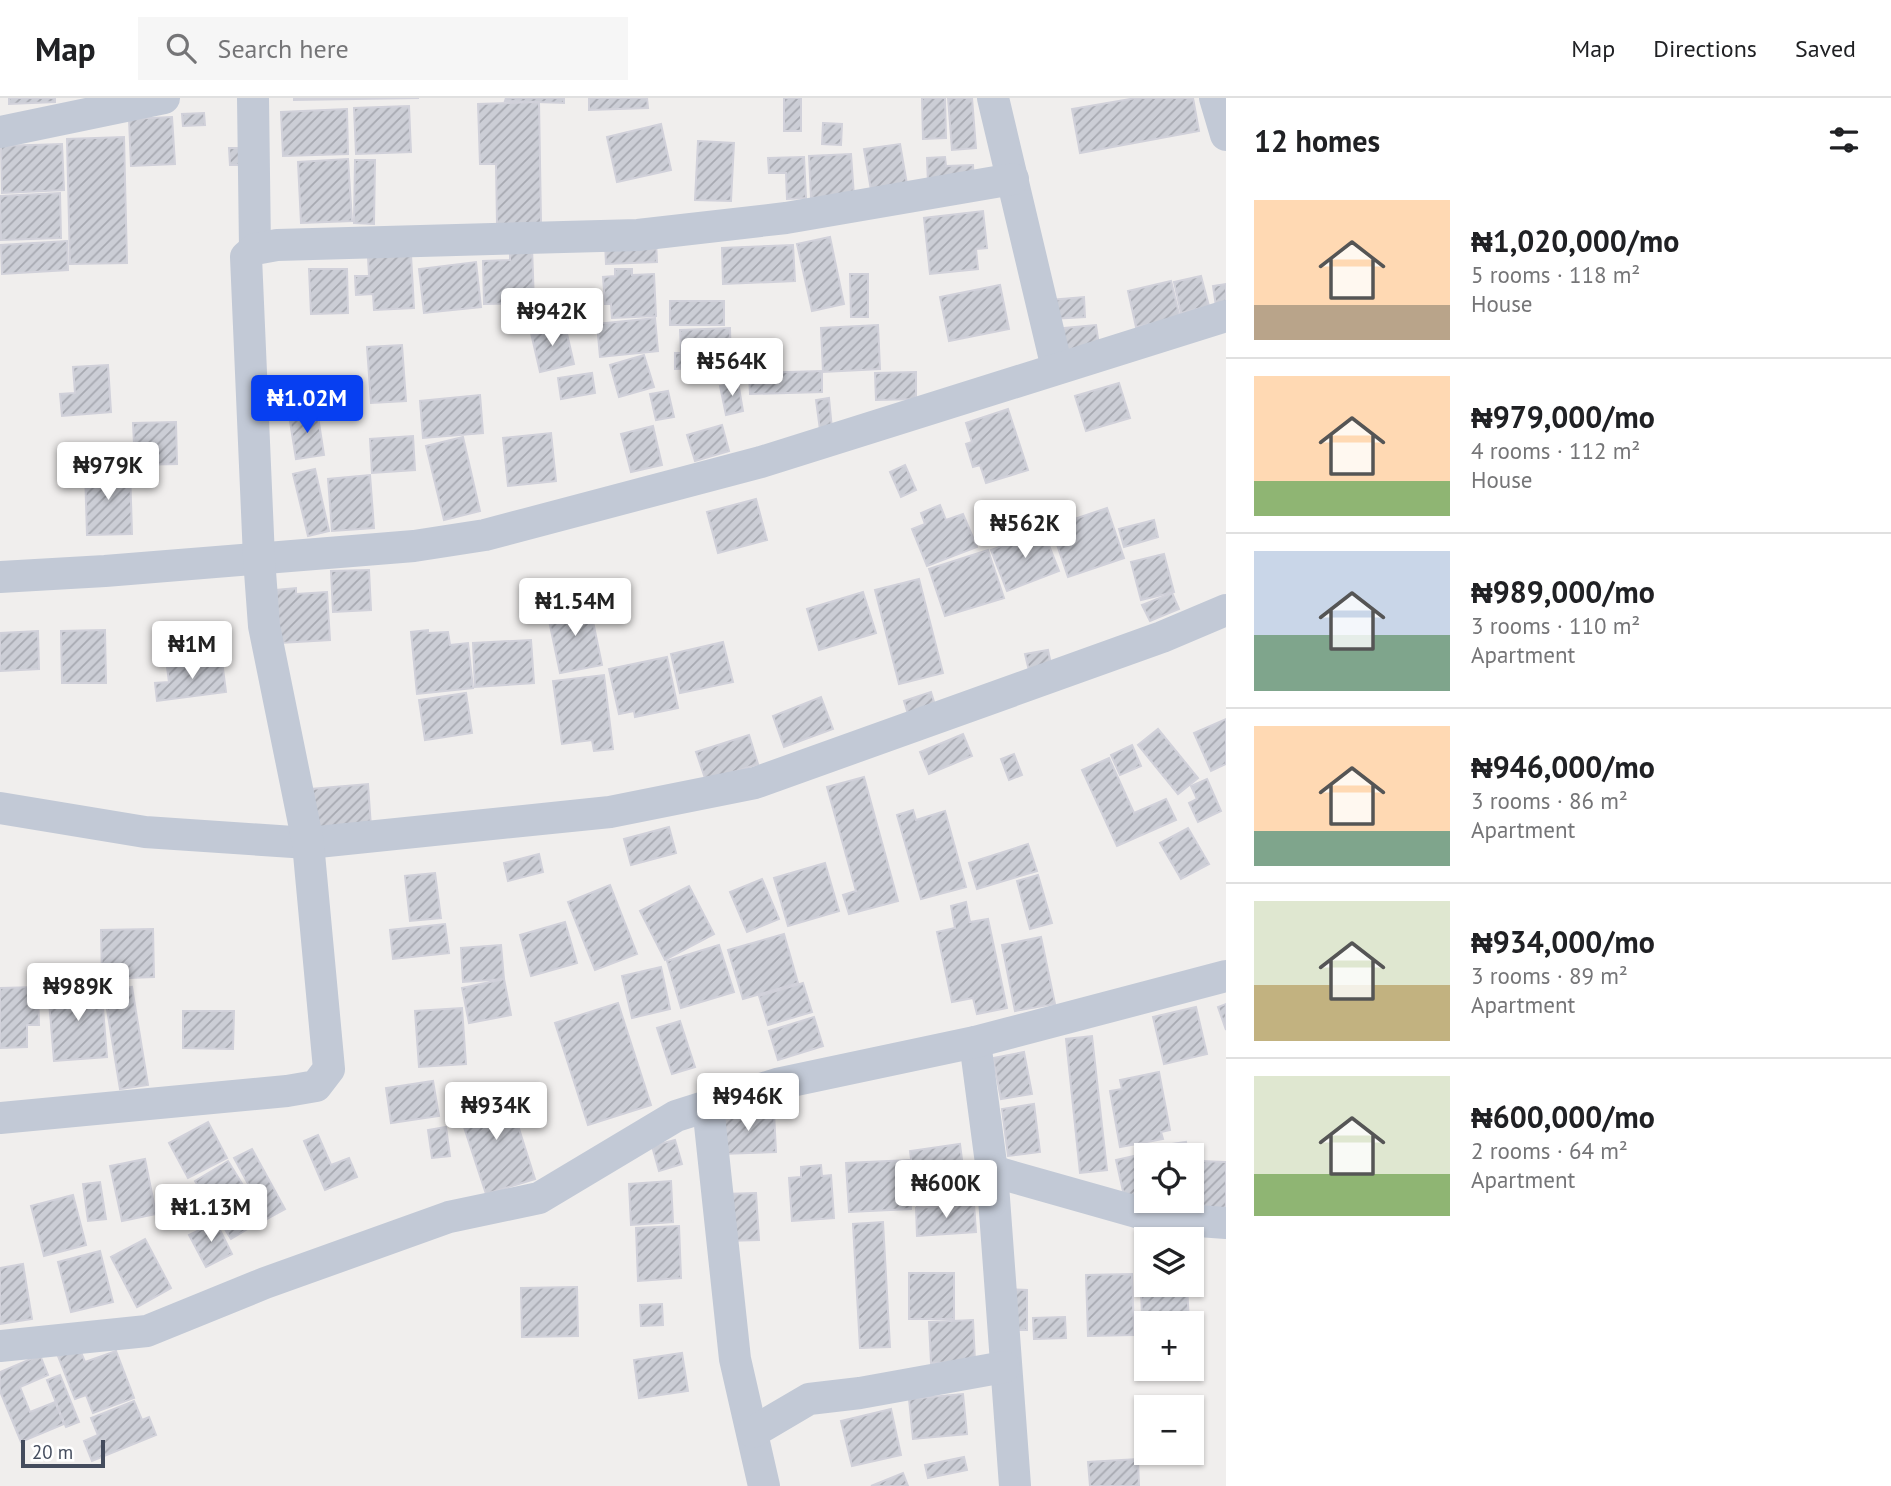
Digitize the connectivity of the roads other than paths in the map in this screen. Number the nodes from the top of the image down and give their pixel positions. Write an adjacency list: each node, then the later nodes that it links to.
1 (164, 98): 5 (street)
2 (253, 98): 8 (street)
3 (993, 98): 7 (street)
4 (1215, 98): 6 (street)
5 (0, 132)
6 (1226, 135)
7 (1013, 179): 8 (street); 10 (street)
8 (255, 248): 11 (street)
9 (1226, 316): 10 (street)
10 (1057, 368): 11 (street)
11 (259, 558): 12 (street); 15 (street)
12 (0, 577)
13 (1226, 610): 15 (street)
14 (0, 808): 15 (street)
15 (308, 843): 19 (street)
16 (1226, 976): 17 (street)
17 (975, 1042): 18 (street); 20 (street)
18 (708, 1106): 22 (street); 24 (street)
19 (0, 1118)
20 (992, 1171): 21 (street); 23 (street)
21 (1226, 1223)
22 (0, 1346)
23 (1004, 1367): 24 (street); 26 (street)
24 (753, 1432): 25 (street)
25 (764, 1486)
26 (1014, 1486)

